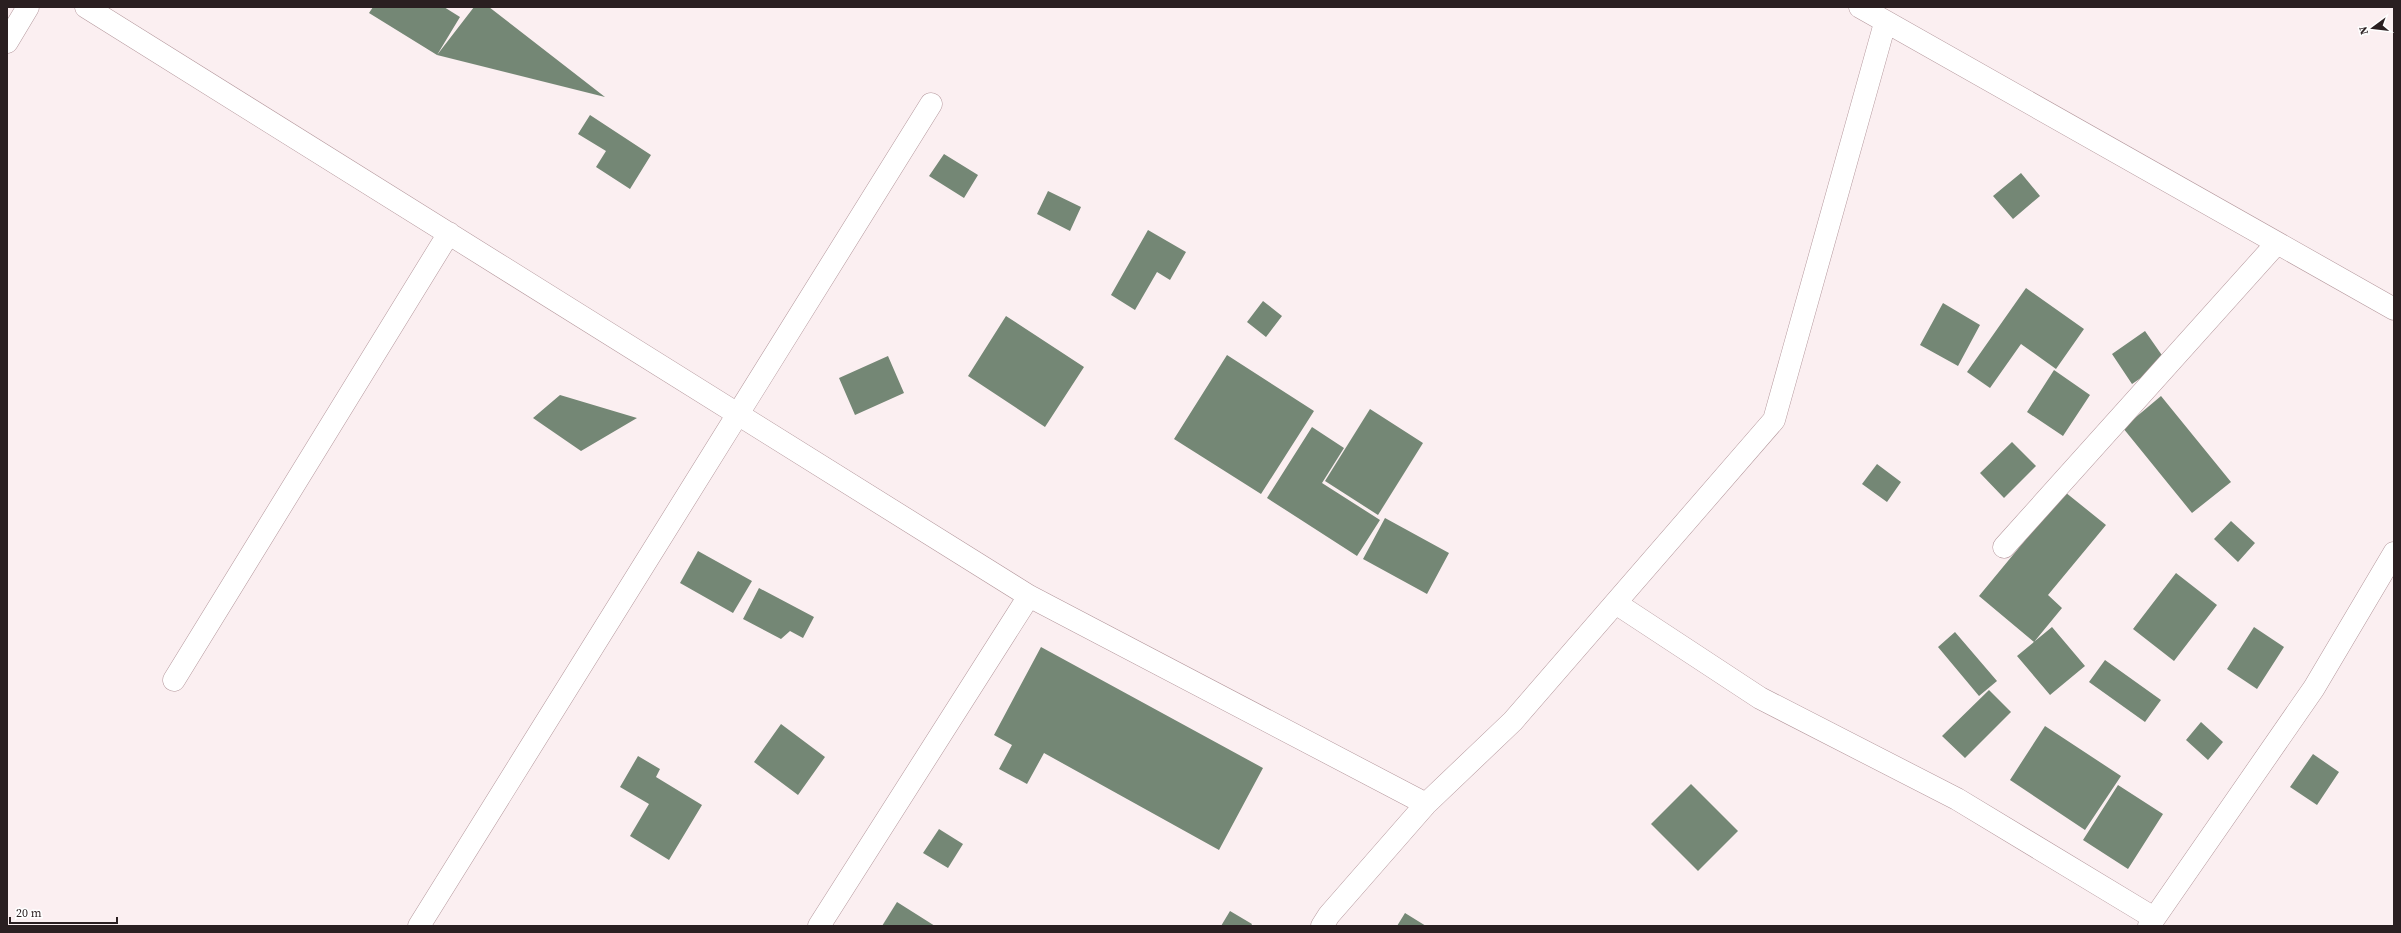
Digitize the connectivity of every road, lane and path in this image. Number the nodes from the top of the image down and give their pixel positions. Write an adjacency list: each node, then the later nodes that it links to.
1 (28, 7): 5 (street)
2 (86, 7): 7 (street)
3 (1860, 7): 4 (street)
4 (1886, 23): 8 (street); 14 (street)
5 (7, 42)
6 (931, 104): 10 (street)
7 (448, 233): 10 (street); 15 (street)
8 (2277, 243): 9 (street); 11 (street)
9 (2394, 309)
10 (738, 414): 13 (street); 18 (street)
11 (2004, 547)
12 (2394, 553): 17 (street)
13 (1030, 596): 16 (street); 19 (street)
14 (1617, 604): 16 (street); 17 (street)
15 (174, 680)
16 (1426, 804): 20 (street)
17 (2151, 922)
18 (419, 926)
19 (819, 926)
20 (1322, 926)

